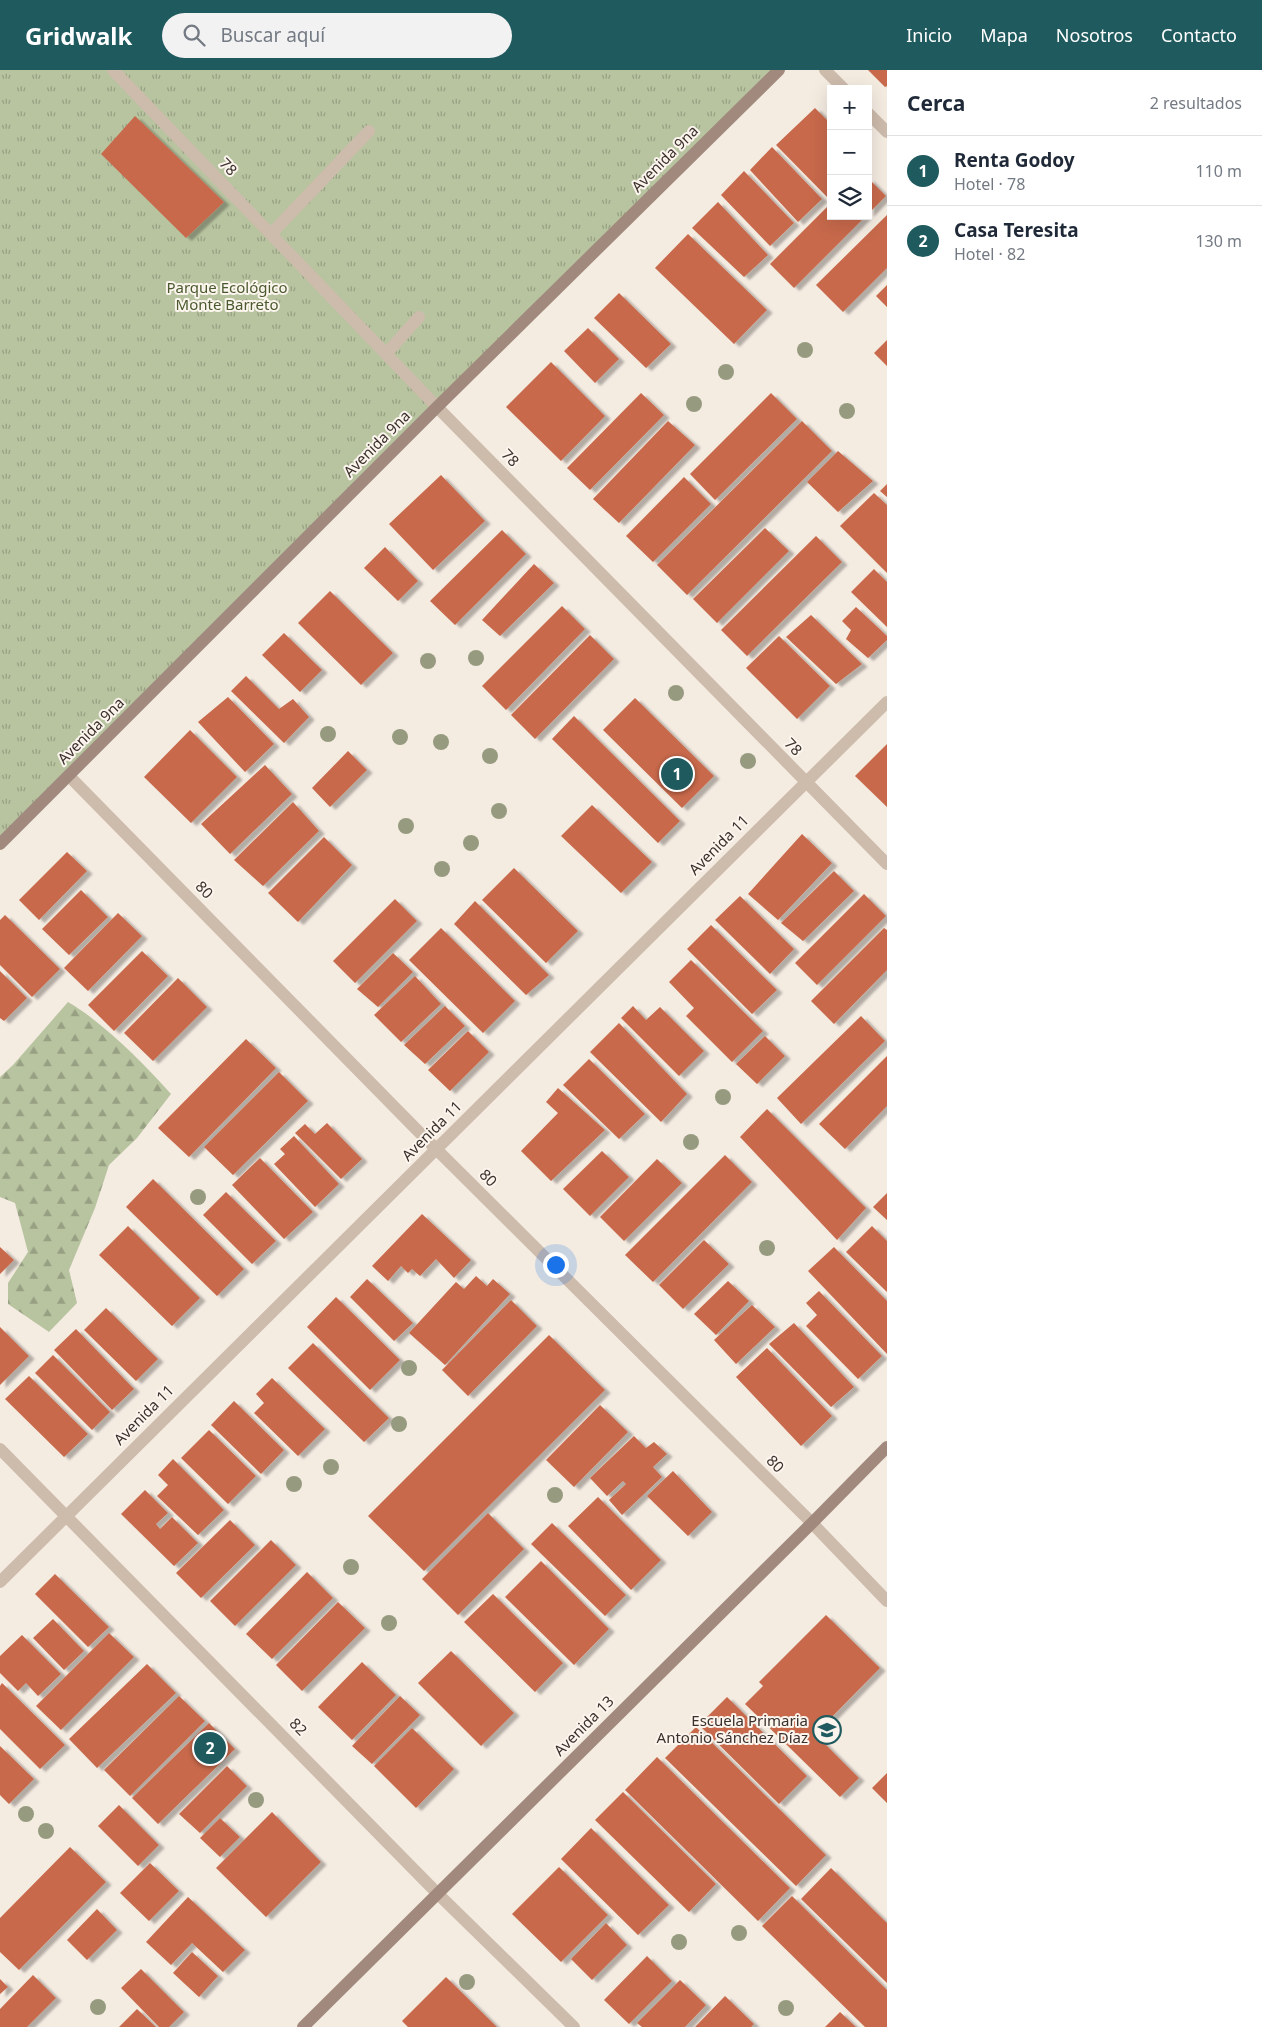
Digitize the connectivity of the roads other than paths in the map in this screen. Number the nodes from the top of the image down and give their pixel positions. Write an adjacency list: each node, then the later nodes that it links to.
1 (113, 70): 8 (street, 78)
2 (779, 70): 11 (street, Avenida 9na)
3 (825, 70): 4 (street)
4 (840, 85)
5 (872, 117): 7 (street)
6 (369, 131): 8 (street)
7 (887, 132)
8 (271, 234): 10 (street, 78)
9 (419, 317): 10 (street)
10 (386, 354): 11 (street, 78)
11 (437, 407): 13 (street, Avenida 9na); 14 (street, 78)
12 (887, 702): 14 (street, Avenida 11)
13 (69, 776): 15 (street, Avenida 9na); 17 (street, 80)
14 (805, 783): 16 (street, 78); 17 (street, Avenida 11)
15 (0, 844)
16 (887, 864)
17 (436, 1150): 20 (street, Avenida 11); 21 (street, 80)
18 (887, 1447): 21 (street, Avenida 13)
19 (0, 1449): 20 (street, 82)
20 (66, 1516): 22 (street, Avenida 11); 24 (street, 82)
21 (812, 1524): 23 (street, 80); 24 (street, Avenida 13)
22 (0, 1582)
23 (887, 1601)
24 (437, 1893): 25 (street, Avenida 13); 26 (street, 82)
25 (303, 2027)
26 (574, 2027)

